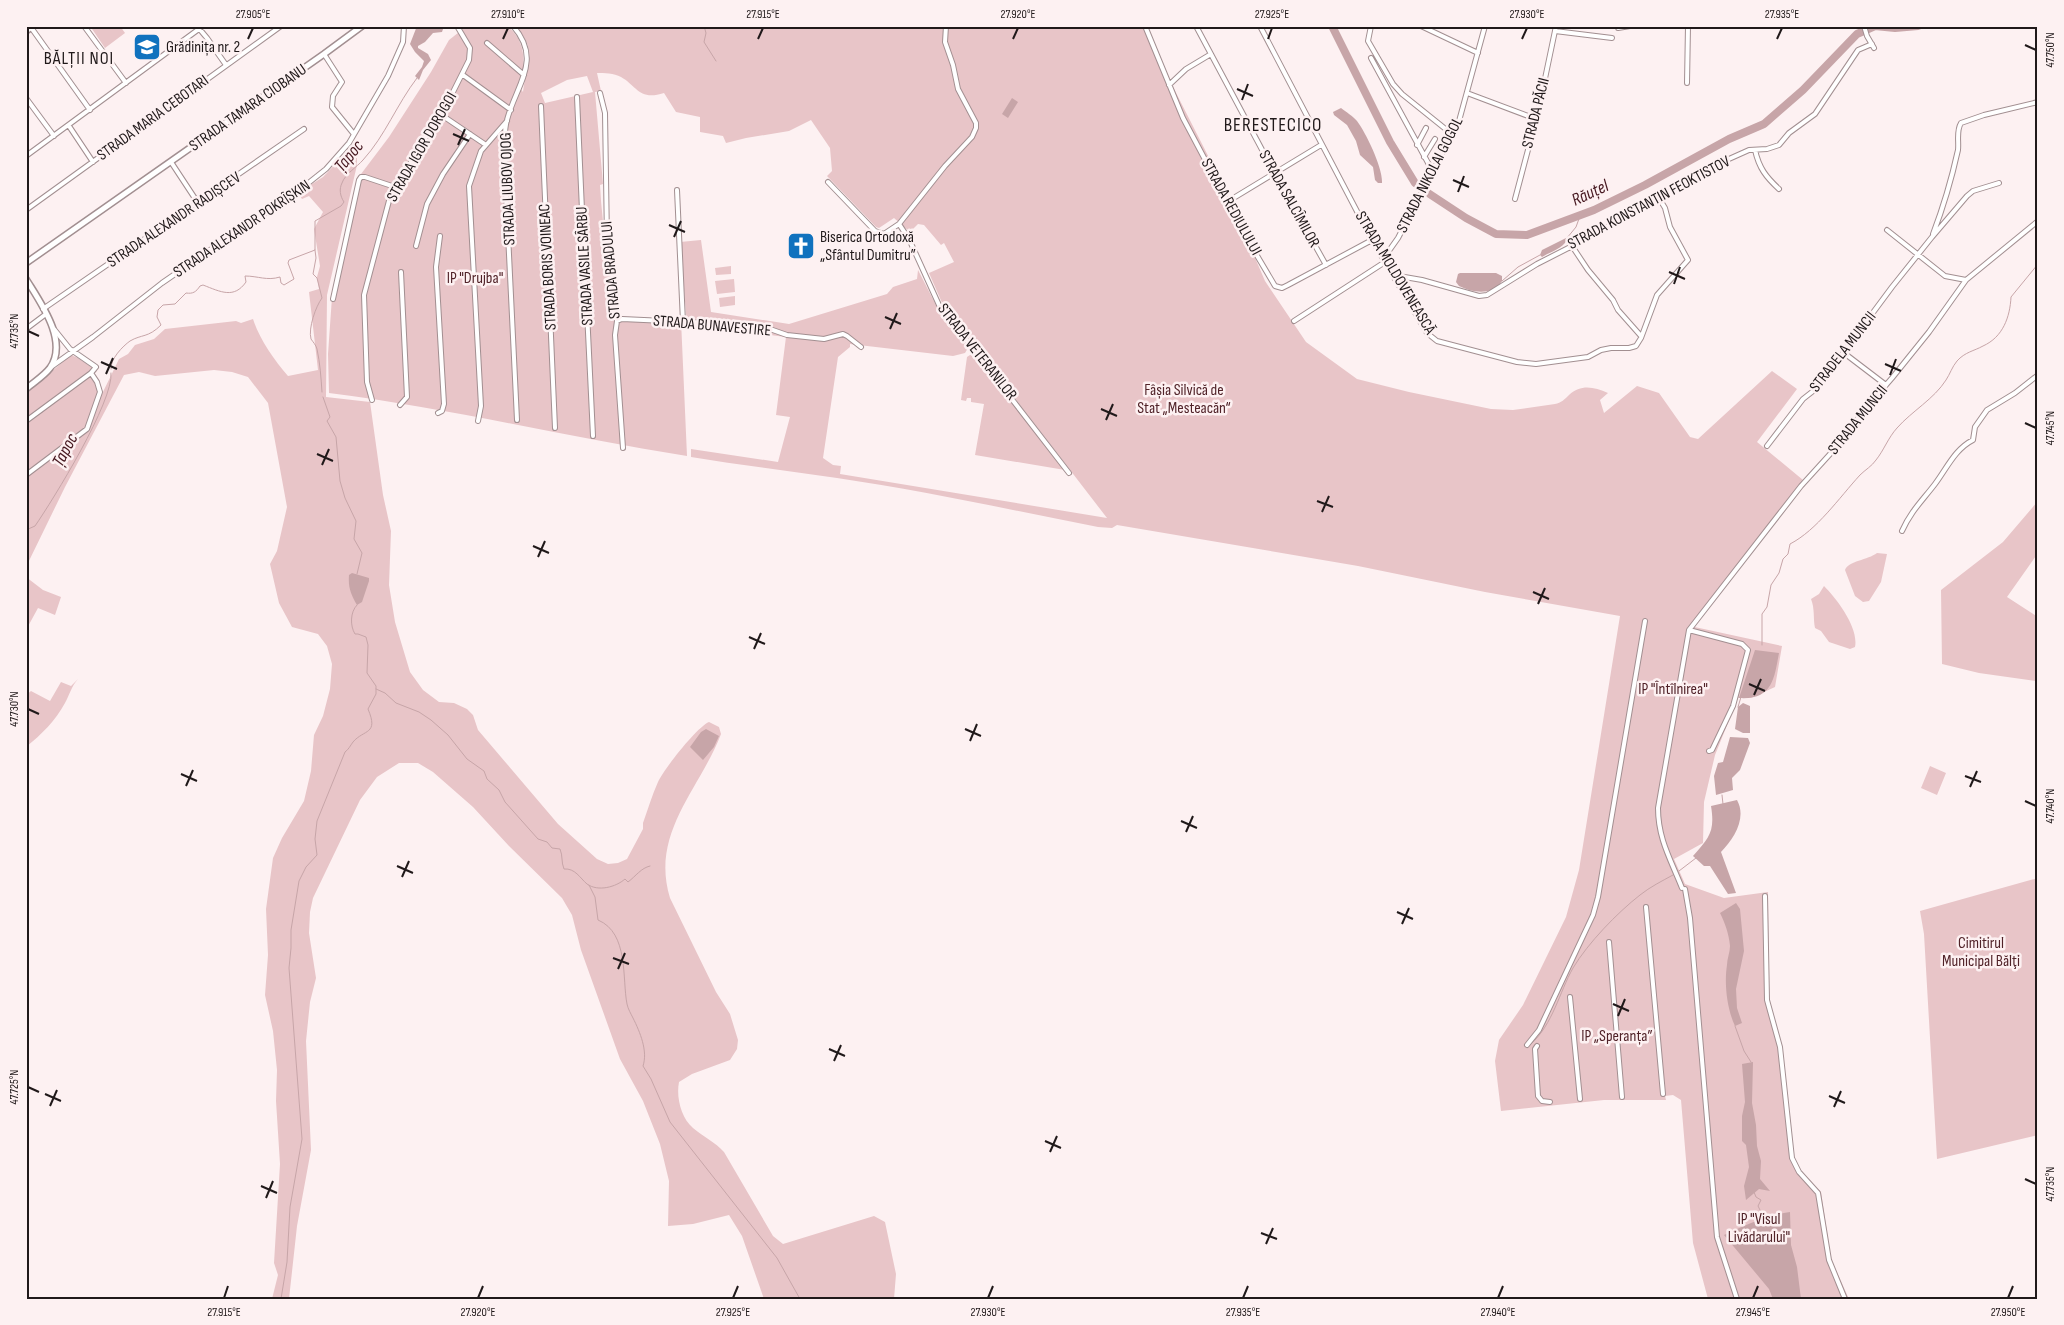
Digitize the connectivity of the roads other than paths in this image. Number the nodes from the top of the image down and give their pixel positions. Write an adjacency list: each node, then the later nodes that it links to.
1 (84, 26): 30 (street)
2 (280, 26): 27 (street, STRADA MARIA CEBOTARI)
3 (362, 26): 24 (street, STRADA TAMARA CIOBANU)
4 (404, 26): 47 (street, STRADA ALEXANDR POKRÎȘKIN)
5 (457, 26): 28 (street, STRADA IGOR DOROGOI)
6 (512, 26): 29 (street, STRADA LIUBOV OJOG)
7 (946, 26): 73 (street)
8 (1144, 26): 32 (street, STRADA REDIULULUI)
9 (1196, 26): 25 (street, STRADA SALCÎMILOR)
10 (1260, 26): 54 (street, STRADA MOLDOVENEASCĂ)
11 (1371, 26): 49 (street)
12 (1421, 26): 23 (street)
13 (1485, 26): 23 (street, STRADA NIKOLAI GOGOL)
14 (1630, 26): 19 (street)
15 (1688, 26): 31 (street)
16 (199, 27): 27 (street); 30 (street)
17 (1864, 27): 55 (street, STRADA KONSTANTIN FEOKTISTOV)
18 (30, 28): 39 (street)
19 (1618, 28)
20 (1555, 29): 21 (street); 42 (street, STRADA PĂCII)
21 (1612, 38)
22 (487, 43): 29 (street)
23 (1478, 53): 34 (street, STRADA NIKOLAI GOGOL)
24 (324, 54): 47 (street, STRADA TAMARA CIOBANU); 59 (street, STRADA TAMARA CIOBANU)
25 (1211, 54): 32 (street); 61 (street, STRADA SALCÎMILOR)
26 (1371, 58): 53 (street)
27 (226, 65): 58 (street, STRADA MARIA CEBOTARI)
28 (463, 74): 40 (street); 41 (street, STRADA IGOR DOROGOI)
29 (524, 75): 40 (street, STRADA LIUBOV OJOG)
30 (126, 83): 39 (street)
31 (1686, 83)
32 (1169, 85): 69 (street, STRADA REDIULULUI)
33 (600, 93): 90 (street, STRADA BRADULUI)
34 (1467, 93): 42 (street); 49 (street, STRADA NIKOLAI GOGOL)
35 (576, 97): 111 (street, STRADA VASILE SÂRBU)
36 (26, 98): 50 (street)
37 (2038, 102): 76 (street)
38 (541, 106): 110 (street, STRADA BORIS VOINEAC)
39 (90, 110): 44 (street)
40 (511, 110): 43 (street, STRADA LIUBOV OJOG)
41 (440, 114): 48 (street); 64 (street, STRADA IGOR DOROGOI)
42 (1536, 118): 68 (street, STRADA PĂCII)
43 (507, 120): 52 (street); 107 (street, STRADA LIUBOV OJOG)
44 (69, 126): 50 (street); 58 (street)
45 (1426, 128): 53 (street)
46 (304, 129): 70 (street, STRADA ALEXANDR RADIȘCEV)
47 (353, 133): 97 (street, STRADA ALEXANDR POKRÎȘKIN)
48 (470, 134): 52 (street); 78 (street)
49 (1453, 135): 60 (street, STRADA NIKOLAI GOGOL)
50 (54, 136): 56 (street)
51 (1435, 139): 57 (street)
52 (486, 144): 109 (street)
53 (1417, 144): 57 (street)
54 (1321, 145): 61 (street); 77 (street, STRADA MOLDOVENEASCĂ)
55 (1755, 150): 65 (street); 67 (street, STRADA KONSTANTIN FEOKTISTOV)
56 (26, 156)
57 (1424, 157): 60 (street)
58 (93, 162): 71 (street, STRADA MARIA CEBOTARI)
59 (171, 162): 70 (street); 82 (street, STRADA TAMARA CIOBANU)
60 (1432, 172): 81 (street, STRADA NIKOLAI GOGOL)
61 (1275, 174): 69 (street); 83 (street, STRADA SALCÎMILOR)
62 (828, 182): 73 (street)
63 (1999, 183): 76 (street, STRADELA MUNCII)
64 (395, 186): 88 (street); 104 (street, STRADA IGOR DOROGOI)
65 (1779, 189)
66 (677, 190): 92 (street)
67 (1659, 198): 79 (street, STRADA KONSTANTIN FEOKTISTOV); 95 (street)
68 (1515, 199)
69 (1227, 202): 83 (street, STRADA REDIULULUI)
70 (198, 203): 89 (street, STRADA ALEXANDR RADIȘCEV)
71 (26, 210)
72 (2038, 221): 87 (street, STRADA MUNCII)
73 (899, 224): 114 (street, STRADA VETERANILOR)
74 (1887, 230): 80 (street)
75 (440, 236): 106 (street)
76 (1932, 237): 80 (street, STRADELA MUNCII)
77 (1372, 240): 81 (street, STRADA MOLDOVENEASCĂ); 83 (street, STRADA REDIULULUI)
78 (416, 246)
79 (1572, 246): 85 (street, STRADA KONSTANTIN FEOKTISTOV); 95 (street)
80 (1918, 256): 87 (street); 98 (street, STRADELA MUNCII)
81 (1385, 262): 85 (street, STRADA MOLDOVENEASCĂ); 91 (street)
82 (26, 263)
83 (1326, 265)
84 (401, 272): 105 (street)
85 (1393, 275): 95 (street, STRADA MOLDOVENEASCĂ)
86 (26, 279): 89 (street)
87 (1966, 280): 102 (street, STRADA MUNCII)
88 (333, 299)
89 (45, 311): 93 (street); 94 (street, STRADA ALEXANDR RADIȘCEV)
90 (617, 321): 92 (street, STRADA BUNAVESTIRE); 113 (street, STRADA BRADULUI)
91 (1294, 321)
92 (683, 322): 96 (street, STRADA BUNAVESTIRE)
93 (51, 325): 97 (street); 99 (street)
94 (26, 329)
95 (1641, 336)
96 (861, 347)
97 (73, 351): 99 (street, STRADA ALEXANDR POKRÎȘKIN); 100 (street)
98 (1844, 353): 102 (street); 112 (street, STRADELA MUNCII)
99 (51, 367): 103 (street, STRADA ALEXANDR POKRÎȘKIN)
100 (91, 373): 108 (street); 115 (street)
101 (2038, 375): 116 (street)
102 (1886, 385): 118 (street, STRADA MUNCII)
103 (26, 389)
104 (372, 400)
105 (400, 405)
106 (438, 413)
107 (518, 420)
108 (26, 421)
109 (478, 421)
110 (556, 428)
111 (593, 436)
112 (1767, 446)
113 (623, 448)
114 (1069, 473)
115 (26, 475)
116 (1902, 531)
117 (1645, 621): 124 (street)
118 (1690, 630): 119 (street); 130 (street)
119 (1709, 751)
120 (1765, 896): 131 (street)
121 (1646, 907): 126 (street)
122 (1609, 942): 127 (street)
123 (1570, 997): 128 (street)
124 (1526, 1045)
125 (1537, 1046): 129 (street)
126 (1664, 1094)
127 (1622, 1097)
128 (1580, 1099)
129 (1550, 1102)
130 (1736, 1299)
131 (1845, 1299)

